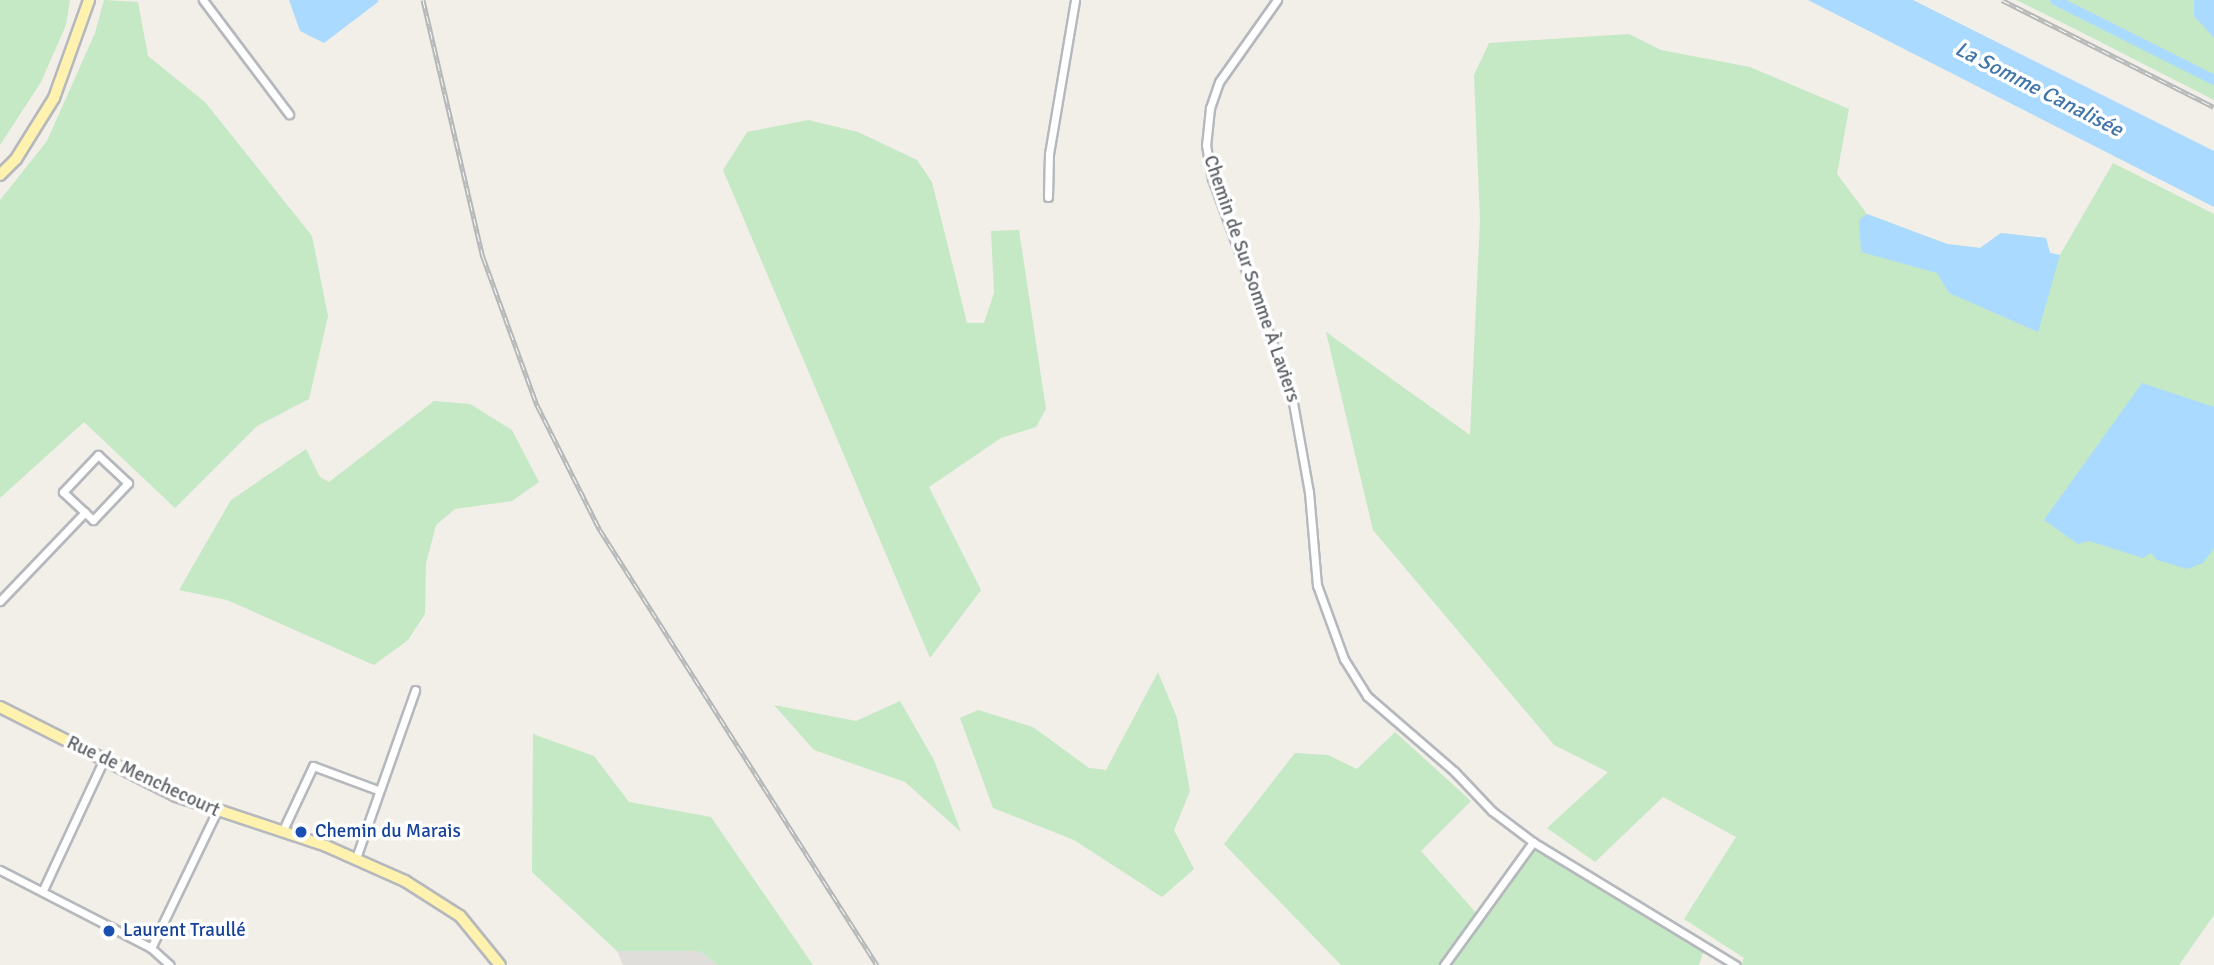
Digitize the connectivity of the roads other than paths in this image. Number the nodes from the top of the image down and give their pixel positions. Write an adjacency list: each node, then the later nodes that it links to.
1 (89, 0): 6 (main road)
2 (203, 0): 5 (street)
3 (1075, 0): 7 (street)
4 (1277, 0): 16 (street, Chemin de Sur Somme À Laviers)
5 (289, 114)
6 (0, 175)
7 (1048, 197)
8 (85, 512): 8 (street); 9 (street)
9 (0, 601)
10 (415, 690): 13 (street)
11 (0, 707): 12 (main road, Rue de Menchecourt)
12 (104, 759): 14 (main road, Rue de Menchecourt); 19 (street)
13 (378, 790): 15 (street); 17 (street)
14 (216, 813): 15 (main road, Rue de Menchecourt); 20 (street)
15 (282, 832): 17 (main road, Rue de Menchecourt)
16 (1533, 842): 23 (street); 24 (street, Chemin de Sur Somme À Laviers)
17 (356, 858): 22 (main road, Rue de Menchecourt)
18 (0, 870): 19 (street)
19 (43, 890): 20 (street)
20 (151, 947): 21 (street)
21 (170, 965)
22 (500, 965)
23 (1444, 965)
24 (1735, 965)

